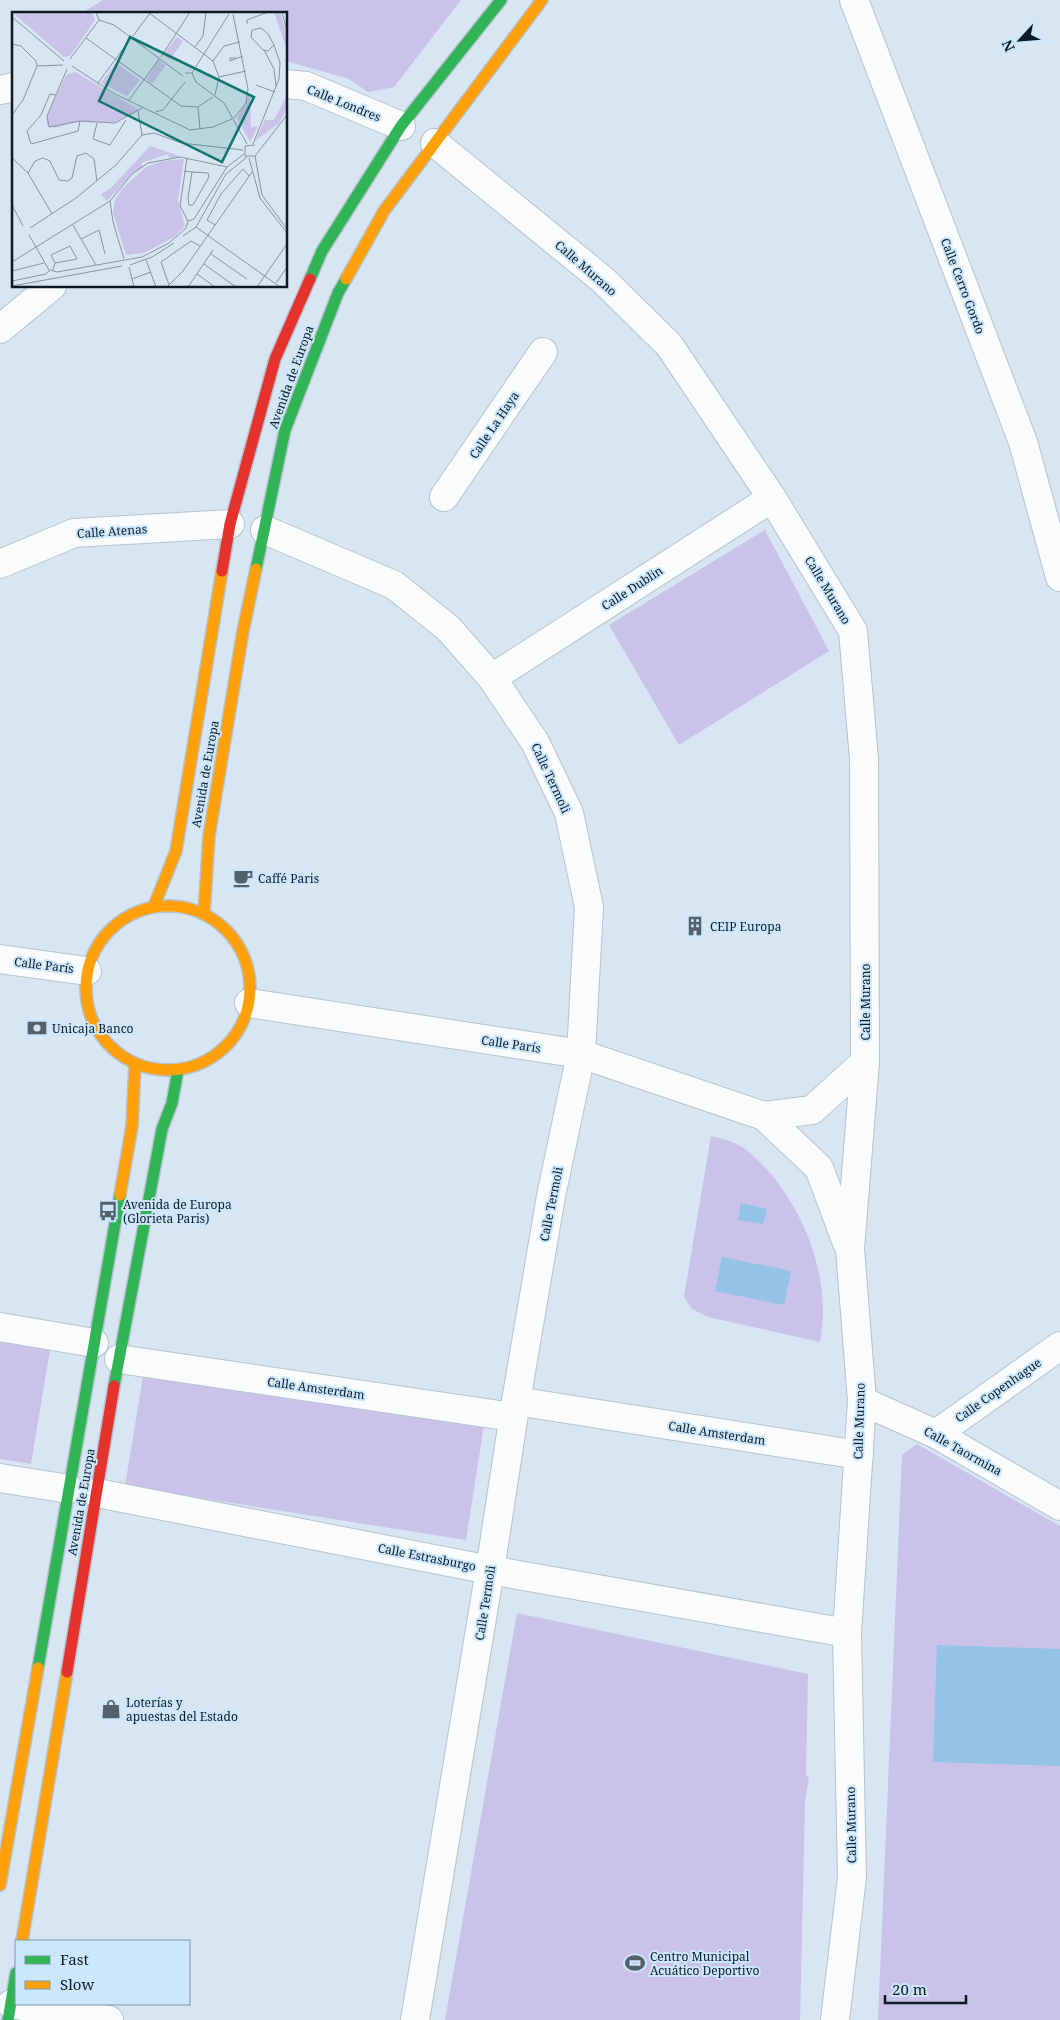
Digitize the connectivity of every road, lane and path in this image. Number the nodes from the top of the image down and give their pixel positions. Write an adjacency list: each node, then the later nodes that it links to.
1 (501, 0): 5 (main road)
2 (542, 0): 6 (main road, Avenida de Europa)
3 (854, 0): 15 (street, Calle Cerro Gordo)
4 (288, 84): 5 (street, Calle Londres)
5 (401, 126): 12 (main road)
6 (435, 143): 11 (street, Calle Murano); 13 (main road, Avenida de Europa)
7 (50, 288): 8 (street)
8 (0, 329)
9 (544, 352): 10 (street, Calle La Haya)
10 (444, 497)
11 (772, 498): 16 (street, Calle Dublin); 23 (street, Calle Murano)
12 (230, 524): 14 (street, Calle Atenas); 17 (main road)
13 (265, 530): 16 (street, Calle Termoli); 18 (main road, Avenida de Europa)
14 (0, 564)
15 (1060, 577)
16 (492, 678): 22 (street, Calle Termoli)
17 (154, 906): 18 (main road); 20 (main road)
18 (204, 913): 21 (main road)
19 (0, 959): 20 (street, Calle París)
20 (87, 971): 24 (main road)
21 (250, 1003): 22 (street, Calle París); 25 (main road)
22 (581, 1054): 26 (street, Calle París); 33 (street, Calle Termoli)
23 (865, 1062): 26 (street, Calle París); 27 (street, Calle Murano)
24 (135, 1064): 25 (main road); 29 (main road, Avenida de Europa)
25 (178, 1070): 31 (main road, Avenida de Europa)
26 (764, 1116): 27 (street, Calle París)
27 (850, 1249): 32 (street, Calle Murano)
28 (0, 1328): 29 (street)
29 (94, 1343): 37 (main road, Avenida de Europa)
30 (1060, 1346): 34 (street, Calle Copenhague)
31 (119, 1359): 33 (street, Calle Amsterdam); 38 (main road, Avenida de Europa)
32 (862, 1401): 34 (street, Calle Taormina); 35 (street, Calle Murano)
33 (515, 1409): 35 (street, Calle Amsterdam); 40 (street, Calle Termoli)
34 (936, 1434): 39 (street, Calle Taormina)
35 (859, 1455): 41 (street, Calle Murano)
36 (0, 1478): 37 (street)
37 (69, 1489): 42 (main road, Avenida de Europa)
38 (97, 1493): 40 (street, Calle Estrasburgo); 43 (main road, Avenida de Europa)
39 (1060, 1506)
40 (490, 1570): 41 (street, Calle Estrasburgo); 47 (street, Calle Termoli)
41 (847, 1633): 48 (street, Calle Murano)
42 (0, 1885)
43 (22, 1940)
44 (15, 1979): 45 (main road)
45 (9, 2012): 46 (street)
46 (109, 2020)
47 (415, 2020)
48 (835, 2020)

